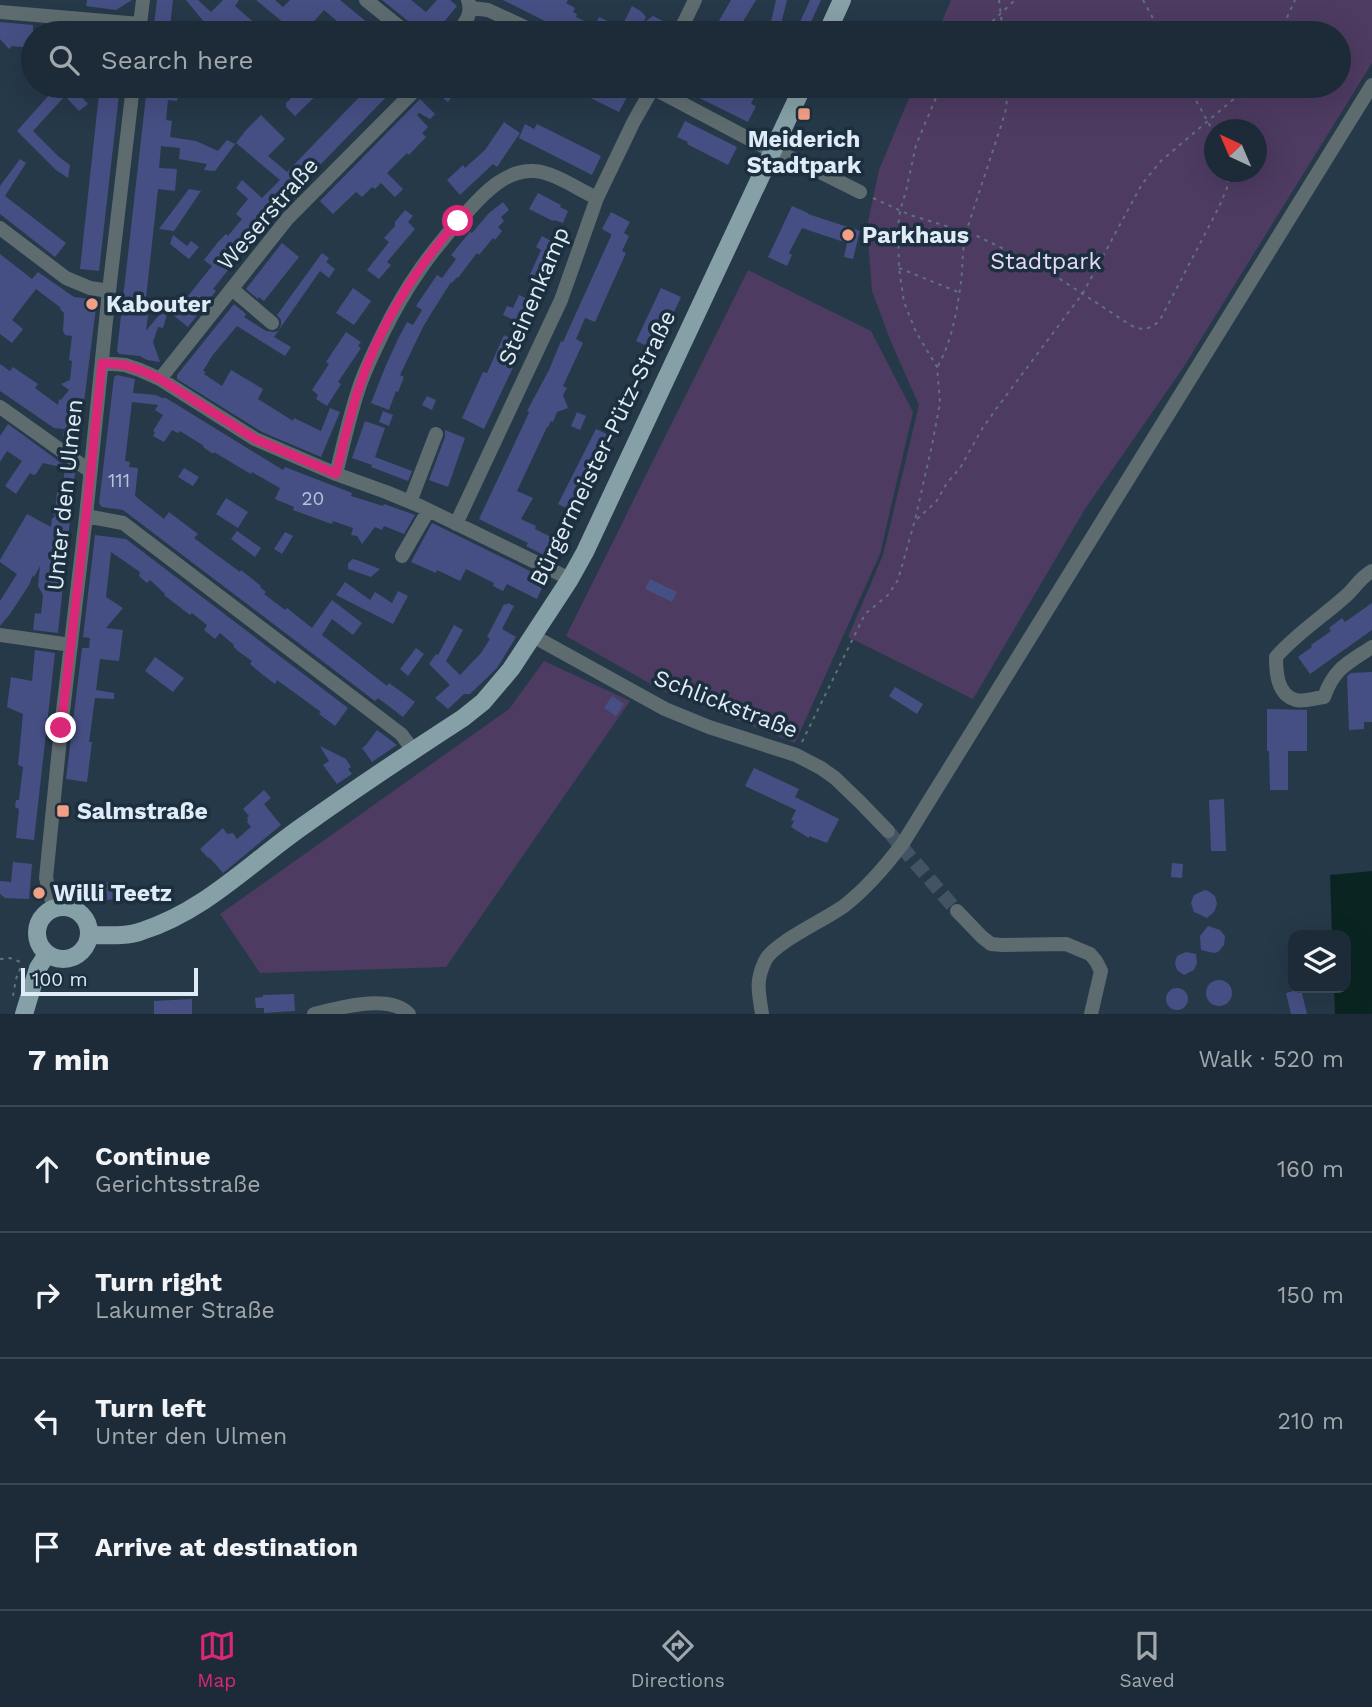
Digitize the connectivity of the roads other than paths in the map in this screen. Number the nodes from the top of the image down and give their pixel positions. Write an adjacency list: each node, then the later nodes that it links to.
1 (143, 0): 8 (street)
2 (366, 0): 9 (street)
3 (695, 0): 11 (street)
4 (842, 0): 12 (main road)
5 (469, 4): 10 (street)
6 (0, 12): 7 (street)
7 (74, 21)
8 (140, 21)
9 (392, 21)
10 (512, 21)
11 (685, 21)
12 (832, 21)
13 (1372, 85): 52 (street)
14 (132, 98): 24 (street, Unter den Ulmen)
15 (407, 98): 23 (street, Weserstraße)
16 (646, 98): 21 (street, Steinenkamp)
17 (674, 98): 19 (street)
18 (797, 98): 19 (main road, Bürgermeister-Pütz-Straße)
19 (772, 151): 20 (street); 38 (main road, Bürgermeister-Pütz-Straße)
20 (860, 192)
21 (597, 198): 31 (street); 35 (street, Steinenkamp)
22 (0, 228): 24 (street)
23 (232, 289): 25 (street); 27 (street, Weserstraße)
24 (109, 291): 26 (street, Unter den Ulmen)
25 (272, 323)
26 (102, 363): 27 (street); 30 (street, Unter den Ulmen)
27 (160, 379): 31 (street)
28 (0, 407): 30 (street)
29 (436, 434): 32 (street)
30 (90, 471): 34 (street, Unter den Ulmen)
31 (336, 474): 32 (street)
32 (410, 502): 33 (street)
33 (428, 511): 35 (street); 36 (street)
34 (86, 516): 41 (street, Unter den Ulmen); 43 (street)
35 (456, 524): 38 (street)
36 (402, 556)
37 (1372, 571): 42 (street)
38 (570, 579): 40 (main road, Bürgermeister-Pütz-Straße)
39 (0, 635): 41 (street)
40 (533, 636): 43 (main road, Bürgermeister-Pütz-Straße); 44 (street, Schlickstraße)
41 (71, 645): 45 (street, Unter den Ulmen)
42 (1372, 647)
43 (413, 750): 47 (main road, Bürgermeister-Pütz-Straße)
44 (888, 831)
45 (54, 909): 47 (main road); 48 (main road)
46 (957, 911): 53 (street)
47 (89, 935): 48 (main road)
48 (36, 962): 49 (main road)
49 (24, 1014)
50 (314, 1014): 51 (street)
51 (409, 1014)
52 (762, 1014)
53 (1091, 1014)

